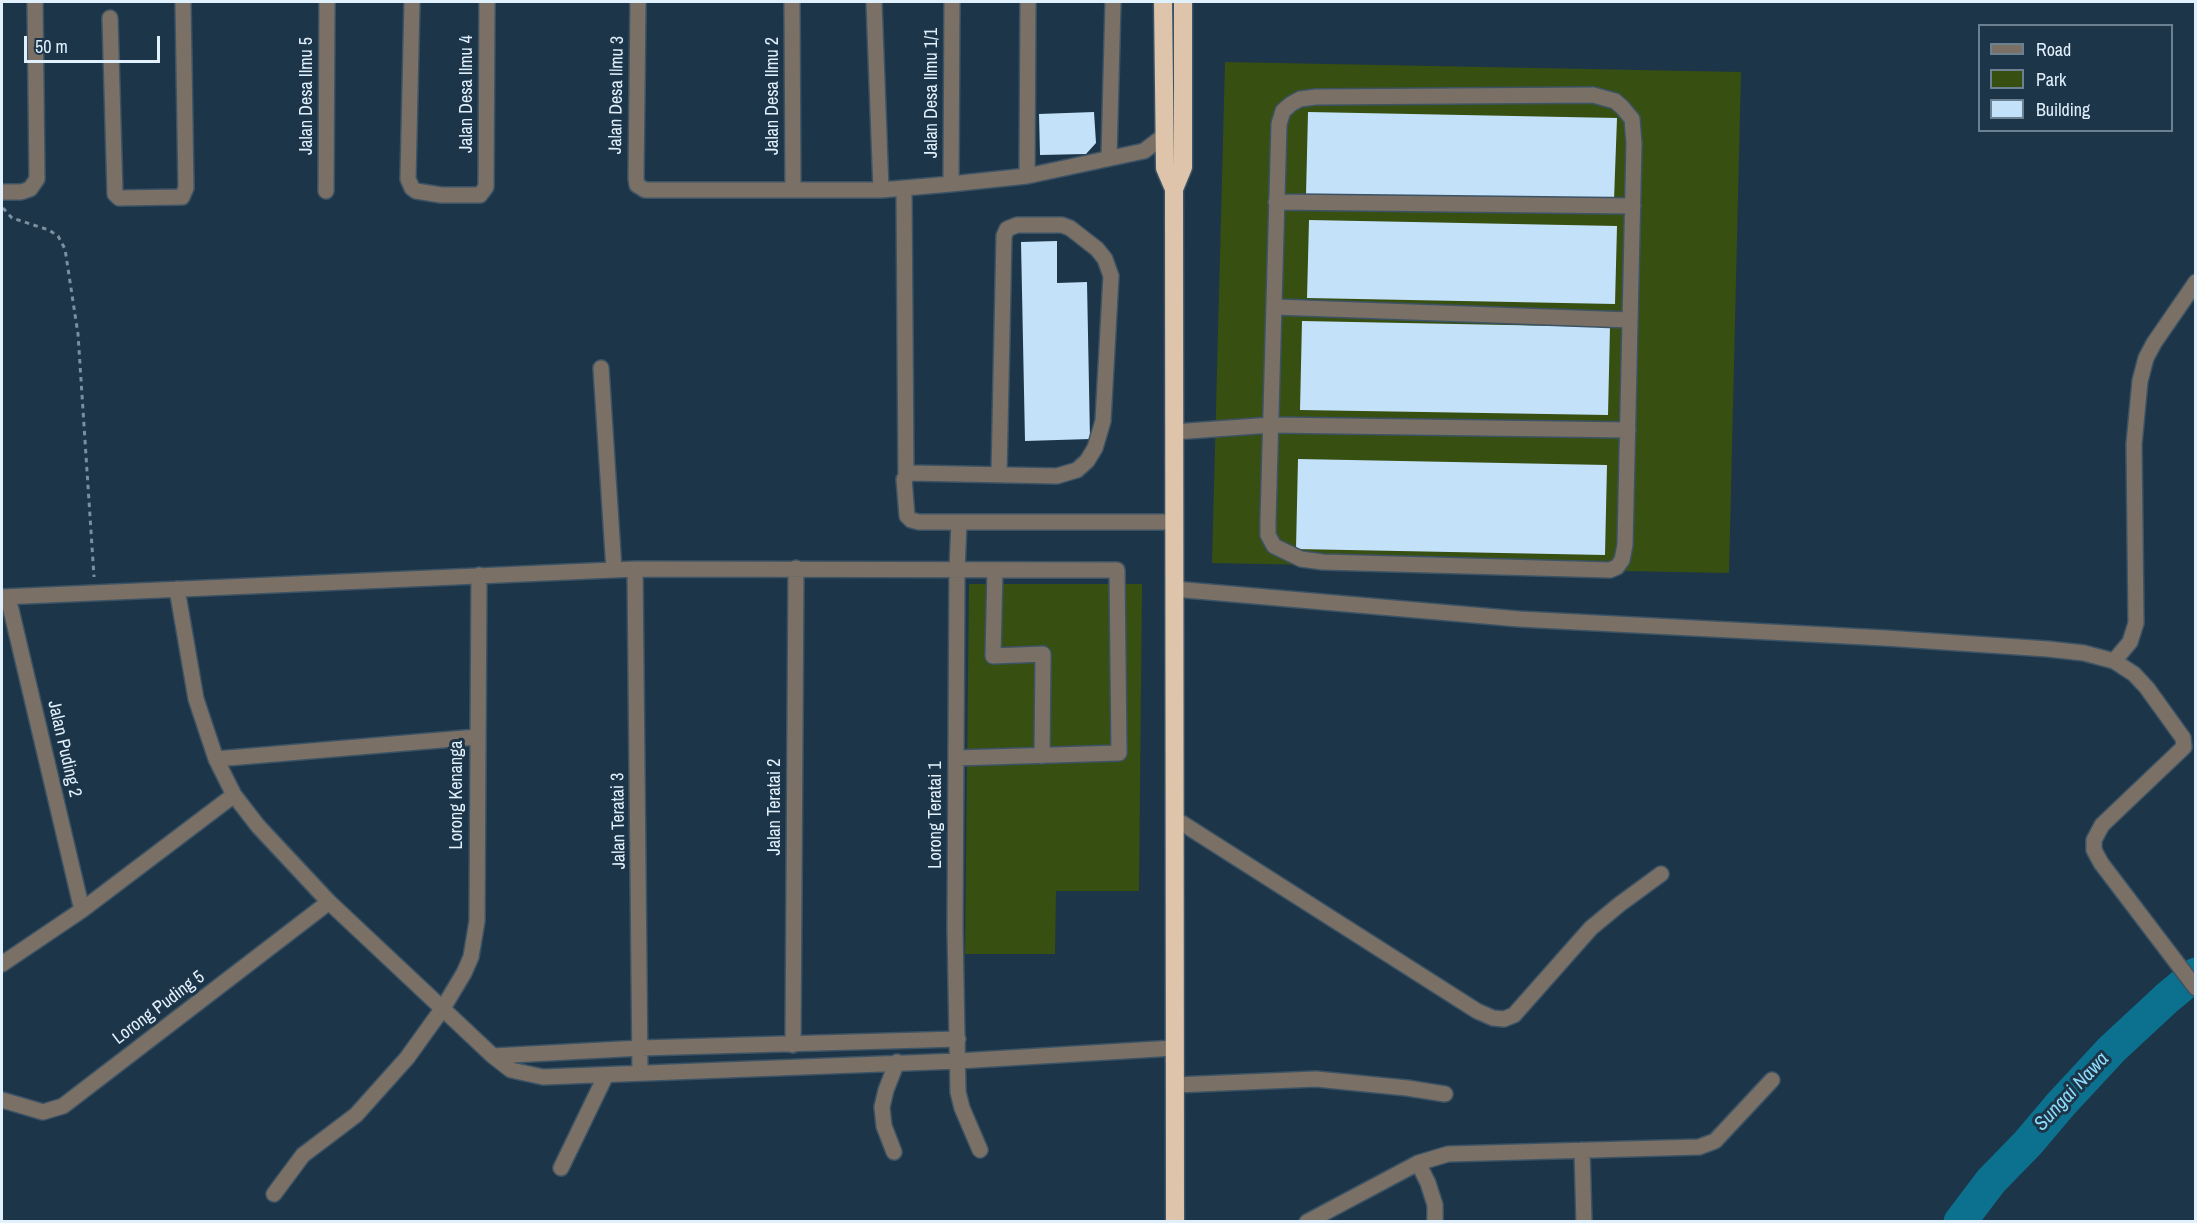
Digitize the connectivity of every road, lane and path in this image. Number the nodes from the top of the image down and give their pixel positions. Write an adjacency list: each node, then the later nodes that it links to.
1 (35, 2): 26 (street)
2 (183, 2): 14 (street)
3 (327, 2): 25 (street, Jalan Desa Ilmu 5)
4 (412, 2): 5 (street, Jalan Desa Ilmu 4)
5 (487, 2)
6 (638, 2): 23 (street, Jalan Desa Ilmu 3)
7 (792, 2): 23 (street, Jalan Desa Ilmu 2)
8 (873, 2): 24 (street)
9 (952, 2): 20 (street, Jalan Desa Ilmu 1/1)
10 (1028, 2): 19 (street)
11 (1113, 2): 17 (street)
12 (1163, 2): 15 (highway)
13 (1183, 2): 22 (highway)
14 (110, 18)
15 (1165, 135): 16 (street); 18 (highway)
16 (1144, 151): 17 (street); 18 (street)
17 (1109, 157): 19 (street)
18 (1165, 161): 22 (highway)
19 (1027, 176): 20 (street)
20 (951, 184): 21 (street)
21 (904, 188): 24 (street); 38 (street)
22 (1174, 189): 36 (highway)
23 (793, 190): 24 (street)
24 (881, 190)
25 (326, 191)
26 (2, 192)
27 (1276, 202): 29 (street); 29 (street); 31 (street)
28 (2, 204): 49 (path)
29 (1633, 206): 32 (street)
30 (2196, 282): 51 (street)
31 (1275, 307): 32 (street); 34 (street)
32 (1630, 320): 35 (street)
33 (602, 368): 43 (street)
34 (1271, 425): 35 (street); 35 (street); 36 (street)
35 (1628, 430)
36 (1174, 432): 40 (highway)
37 (999, 475): 37 (street); 38 (street)
38 (906, 477): 39 (street)
39 (959, 522): 40 (street); 44 (street, Lorong Teratai 1)
40 (1174, 522): 48 (highway)
41 (796, 568): 42 (street); 44 (street); 65 (street, Jalan Teratai 2)
42 (636, 569): 43 (street); 66 (street, Jalan Teratai 3)
43 (614, 570): 46 (street)
44 (957, 570): 45 (street); 54 (street, Lorong Teratai 1)
45 (995, 570): 53 (street); 53 (street)
46 (479, 575): 47 (street); 52 (street, Lorong Kenanga)
47 (177, 589): 49 (street); 55 (street)
48 (1174, 589): 51 (street); 57 (highway)
49 (95, 594): 50 (street)
50 (5, 597): 60 (street, Jalan Puding 2)
51 (2114, 661): 62 (street)
52 (477, 736): 55 (street); 63 (street, Lorong Kenanga)
53 (1042, 756): 54 (street)
54 (956, 758): 64 (street, Lorong Teratai 1)
55 (216, 759): 56 (street)
56 (234, 795): 59 (street); 60 (street)
57 (1174, 818): 58 (street); 67 (highway)
58 (1661, 874)
59 (329, 902): 63 (street); 76 (street, Lorong Puding 5)
60 (82, 910): 61 (street)
61 (2, 964)
62 (2196, 988)
63 (443, 1008): 68 (street); 82 (street, Lorong Kenanga)
64 (958, 1039): 65 (street); 69 (street, Lorong Teratai 1)
65 (793, 1045): 66 (street)
66 (640, 1048): 68 (street); 71 (street, Jalan Teratai 3)
67 (1174, 1048): 69 (street); 74 (highway)
68 (493, 1056): 72 (street)
69 (958, 1061): 70 (street); 77 (street, Lorong Teratai 1)
70 (897, 1062): 71 (street); 79 (street)
71 (640, 1073): 72 (street)
72 (606, 1075): 81 (street)
73 (1772, 1080): 78 (street)
74 (1174, 1085): 75 (street); 83 (highway)
75 (1445, 1094)
76 (2, 1100)
77 (980, 1150)
78 (1582, 1150): 80 (street); 86 (street)
79 (894, 1152)
80 (1418, 1163): 84 (street); 85 (street)
81 (561, 1168)
82 (274, 1194)
83 (1175, 1221)
84 (1307, 1221)
85 (1435, 1221)
86 (1584, 1221)

